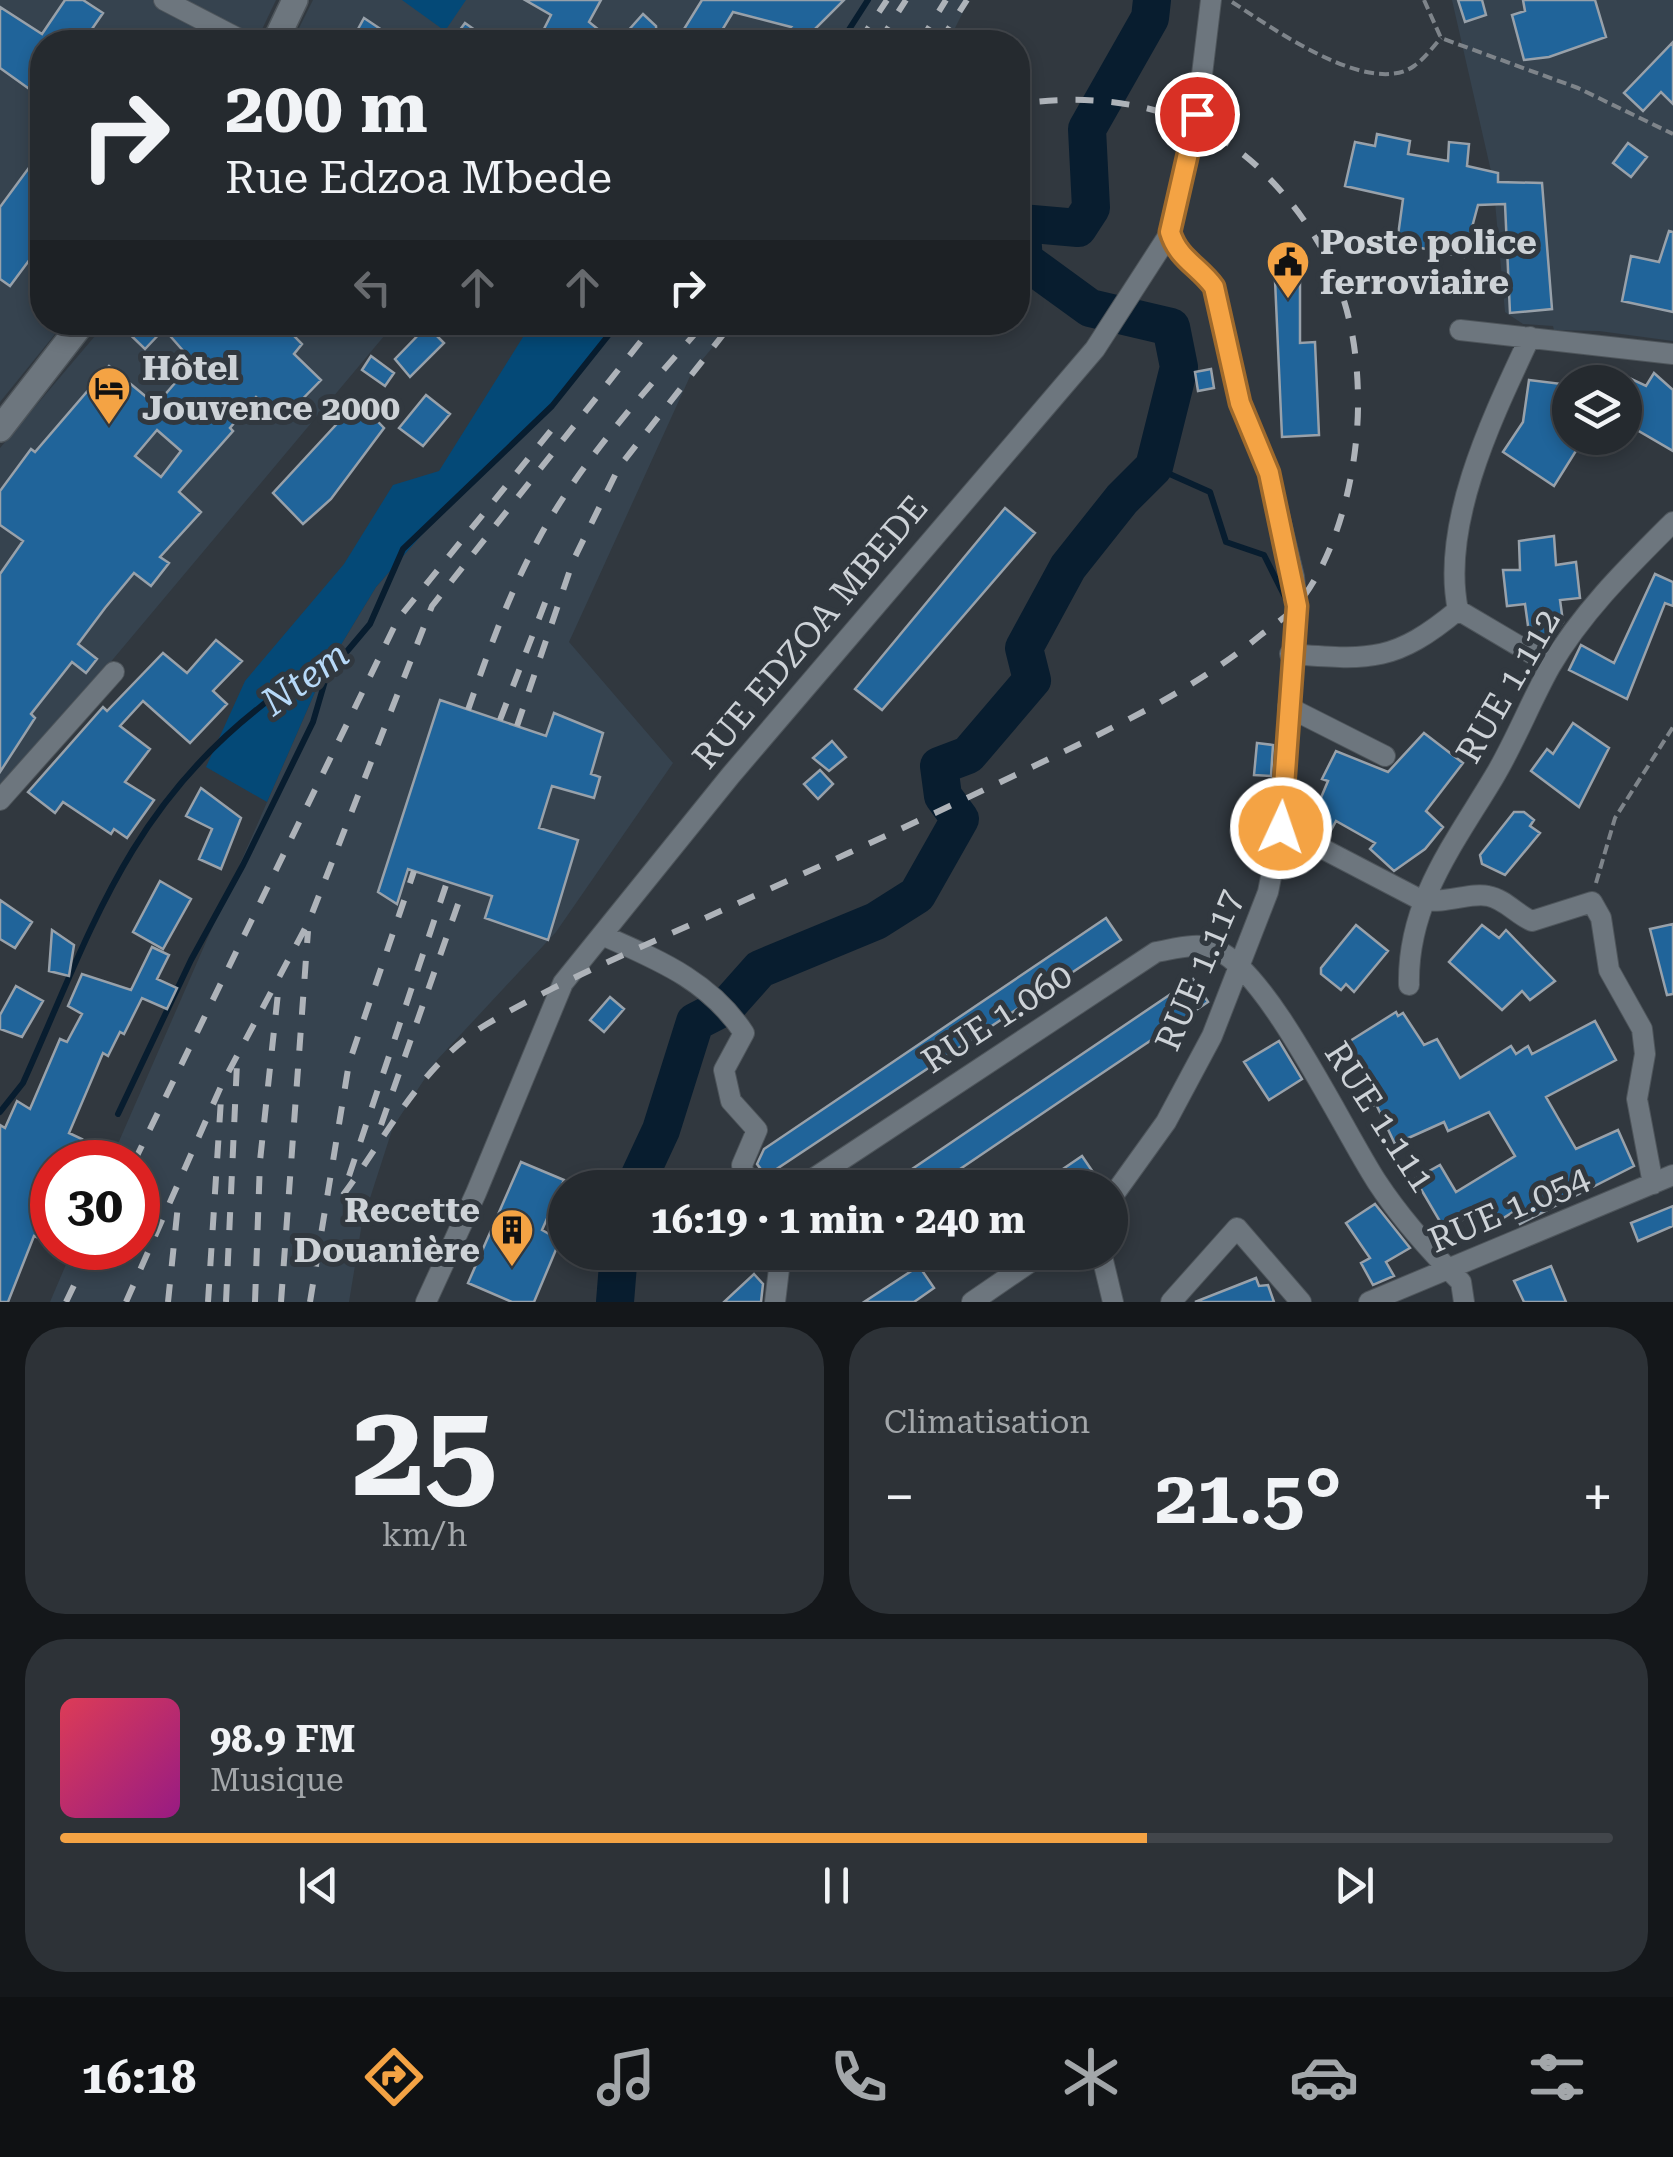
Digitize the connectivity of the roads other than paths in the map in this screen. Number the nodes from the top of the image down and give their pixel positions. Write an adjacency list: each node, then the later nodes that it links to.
1 (164, 0): 4 (street)
2 (295, 0): 5 (main road)
3 (1211, 0): 6 (street, RUE EDZOA MBEDE)
4 (222, 30)
5 (281, 30)
6 (1170, 232): 14 (street, RUE 1.117); 22 (street, RUE EDZOA MBEDE)
7 (1460, 330): 9 (street)
8 (73, 335): 11 (main road)
9 (1530, 337): 10 (street); 13 (street)
10 (1673, 354)
11 (0, 429)
12 (1673, 522): 15 (street, RUE 1.112)
13 (1458, 610): 14 (street); 15 (street)
14 (1290, 654): 17 (street, RUE 1.117)
15 (1551, 665): 21 (street, RUE 1.112)
16 (114, 672): 19 (street)
17 (1288, 707): 18 (street); 20 (street, RUE 1.117)
18 (1385, 756)
19 (0, 800)
20 (1281, 828): 21 (street); 23 (street, RUE 1.117)
21 (1422, 900): 24 (street, RUE 1.112); 29 (street)
22 (602, 935): 25 (street); 34 (street, RUE EDZOA MBEDE)
23 (1237, 968): 26 (street, RUE 1.060); 27 (street, RUE 1.117); 33 (street, RUE 1.111)
24 (1409, 985)
25 (743, 1170)
26 (826, 1170)
27 (1128, 1175)
28 (1673, 1176): 29 (street, RUE 1.054)
29 (1653, 1184): 33 (street, RUE 1.054)
30 (779, 1270): 35 (street)
31 (1018, 1270): 36 (street)
32 (1105, 1270): 37 (street)
33 (1448, 1270): 40 (street, RUE 1.054); 41 (street, RUE 1.111)
34 (426, 1302)
35 (775, 1302)
36 (972, 1302)
37 (1113, 1302)
38 (1171, 1302): 39 (street)
39 (1301, 1302)
40 (1369, 1302)
41 (1464, 1302)

